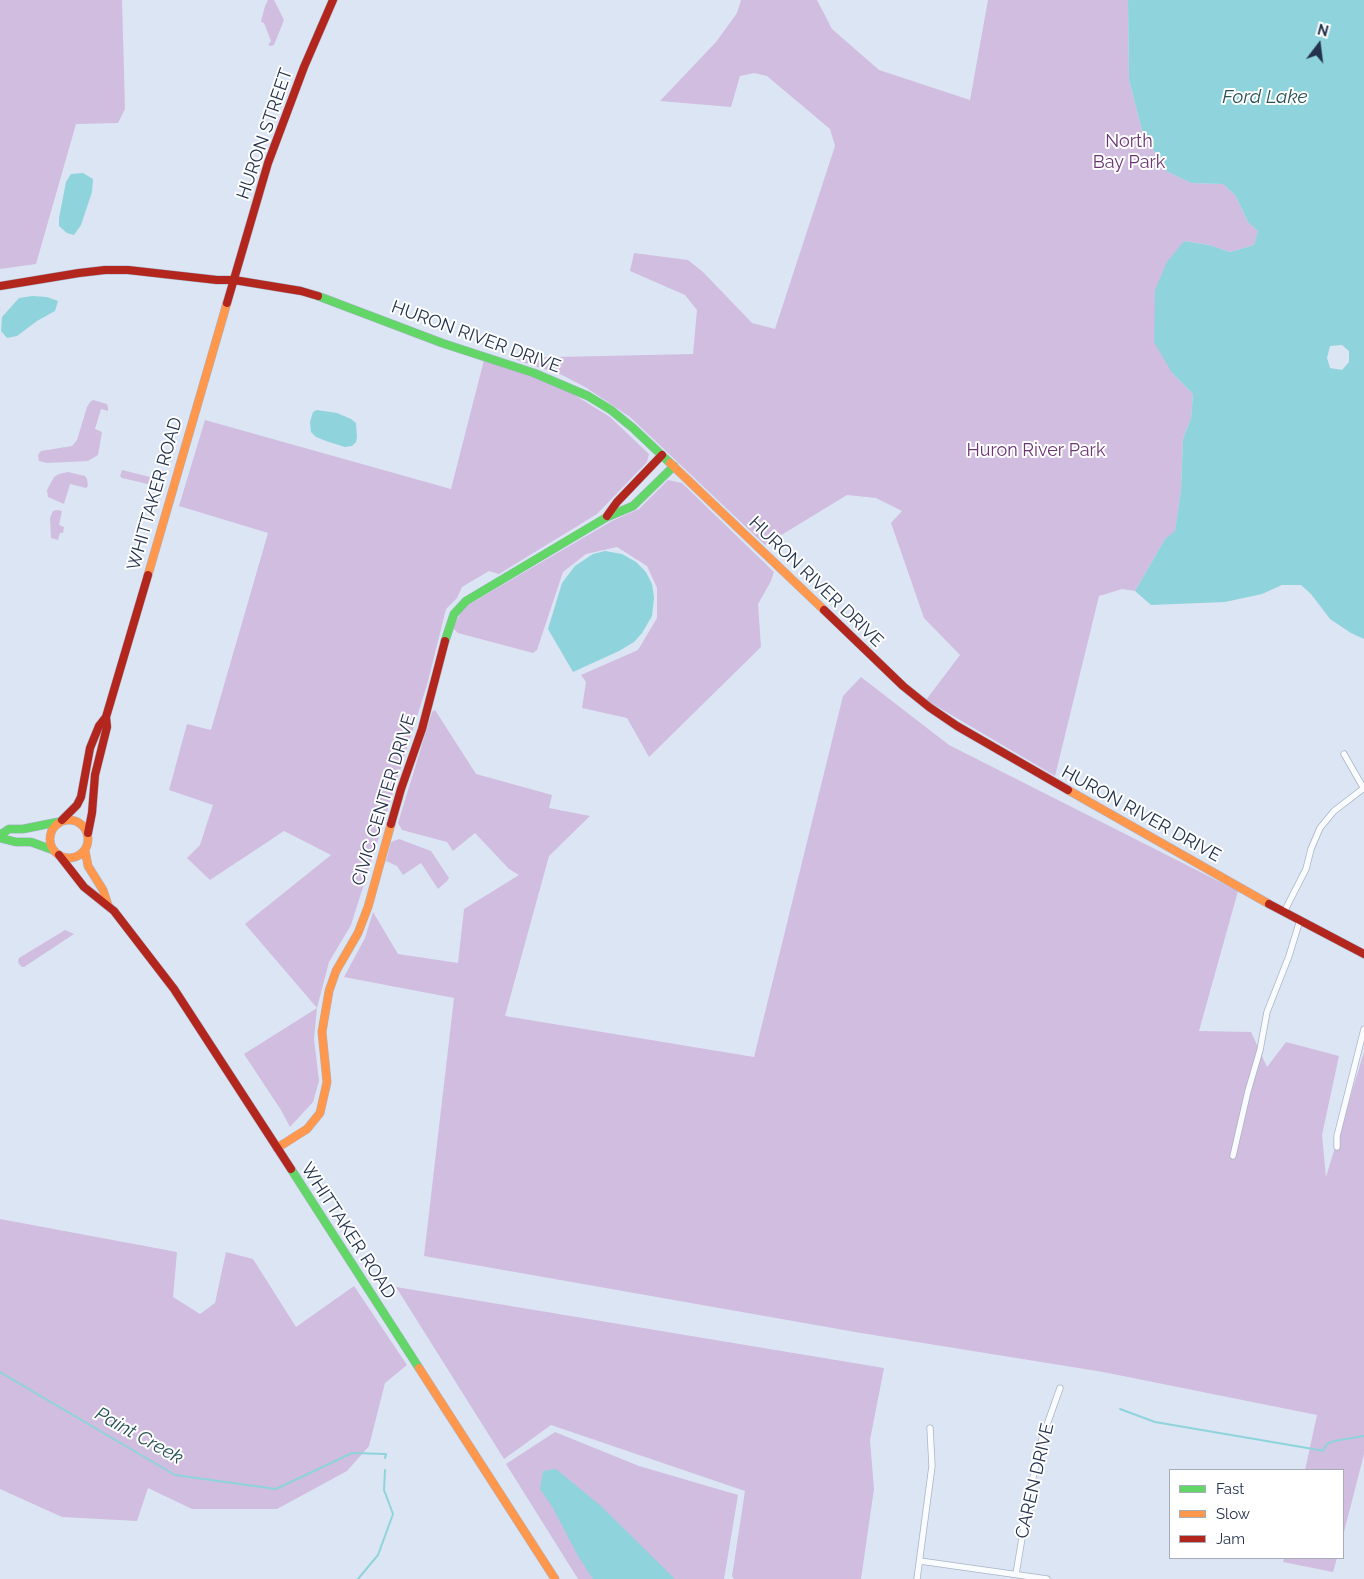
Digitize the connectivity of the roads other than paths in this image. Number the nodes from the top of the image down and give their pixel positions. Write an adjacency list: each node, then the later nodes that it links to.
1 (333, 0): 2 (main road, HURON STREET)
2 (234, 280): 3 (main road, HURON RIVER DRIVE); 4 (main road, HURON RIVER DRIVE); 7 (main road, WHITTAKER ROAD)
3 (0, 286)
4 (662, 455): 5 (main road, HURON RIVER DRIVE); 6 (main road, CIVIC CENTER DRIVE)
5 (674, 466): 6 (main road, CIVIC CENTER DRIVE); 16 (main road, HURON RIVER DRIVE)
6 (607, 516): 21 (main road, CIVIC CENTER DRIVE)
7 (106, 717): 10 (main road, WHITTAKER ROAD); 11 (main road, WHITTAKER ROAD)
8 (1344, 754): 9 (street)
9 (1364, 789): 16 (street)
10 (61, 821): 11 (main road); 12 (main road); 14 (main road)
11 (88, 833): 13 (main road)
12 (0, 837): 14 (main road)
13 (85, 850): 14 (main road); 15 (main road, WHITTAKER ROAD)
14 (56, 853): 15 (main road, WHITTAKER ROAD)
15 (108, 905): 21 (main road, WHITTAKER ROAD)
16 (1284, 912): 17 (main road, HURON RIVER DRIVE)
17 (1300, 920): 18 (main road, HURON RIVER DRIVE); 22 (street)
18 (1364, 954)
19 (1364, 1029): 20 (street)
20 (1337, 1147)
21 (277, 1148): 27 (main road, WHITTAKER ROAD)
22 (1233, 1156)
23 (1060, 1388): 26 (street, CAREN DRIVE)
24 (930, 1428): 25 (street)
25 (920, 1561): 26 (street); 28 (street)
26 (1016, 1574): 29 (street)
27 (554, 1579)
28 (917, 1579)
29 (1047, 1579)

